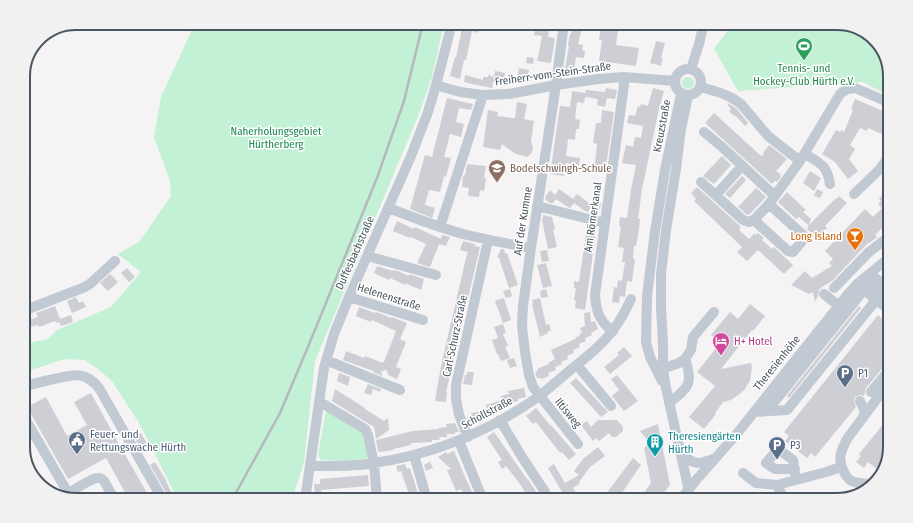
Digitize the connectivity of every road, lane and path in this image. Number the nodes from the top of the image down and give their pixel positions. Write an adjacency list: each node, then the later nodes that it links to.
1 (450, 30): 7 (street, Duffesbachstraße)
2 (563, 30): 8 (street, Auf der Kumme)
3 (702, 30): 4 (street)
4 (691, 69): 6 (street); 9 (street)
5 (623, 77): 6 (street, Freiherr-vom-Stein-Straße); 8 (street, Freiherr-vom-Stein-Straße); 25 (street, Am Römerkanal)
6 (675, 81): 11 (street)
7 (436, 85): 10 (street, Freiherr-vom-Stein-Straße); 23 (street, Duffesbachstraße)
8 (556, 85): 10 (street, Freiherr-vom-Stein-Straße); 22 (street, Auf der Kumme)
9 (701, 87): 11 (street); 14 (street)
10 (483, 95): 26 (street)
11 (684, 95): 52 (street, Kreuzstraße); 52 (street, Kreuzstraße)
12 (883, 100): 14 (street)
13 (704, 132): 16 (street)
14 (802, 157): 18 (street); 21 (street)
15 (883, 165): 19 (street)
16 (742, 166): 20 (street); 21 (street)
17 (701, 182): 20 (street)
18 (830, 184)
19 (854, 194)
20 (716, 195): 24 (street)
21 (772, 200): 24 (street); 24 (street)
22 (537, 206): 25 (street); 29 (street, Auf der Kumme)
23 (388, 208): 26 (street); 30 (street, Duffesbachstraße)
24 (754, 220)
25 (605, 223): 48 (street, Am Römerkanal)
26 (440, 227): 27 (street)
27 (488, 240): 29 (street); 68 (street, Carl-Schurz-Straße)
28 (883, 244): 37 (street)
29 (531, 248): 58 (street, Auf der Kumme)
30 (367, 256): 34 (street); 40 (street, Duffesbachstraße)
31 (115, 262): 45 (street)
32 (883, 263): 33 (street, Theresienhöhe)
33 (868, 275): 35 (street); 36 (street, Theresienhöhe); 39 (street)
34 (436, 276)
35 (883, 285)
36 (861, 287): 42 (street); 44 (street, Theresienhöhe); 63 (street)
37 (834, 288)
38 (824, 294): 44 (street)
39 (883, 295)
40 (349, 296): 47 (street, Helenenstraße); 50 (street, Duffesbachstraße)
41 (631, 299): 48 (street, Schollstraße)
42 (876, 300): 43 (street); 63 (street)
43 (883, 305)
44 (839, 306): 64 (street, Theresienhöhe)
45 (30, 308)
46 (714, 312): 49 (street)
47 (423, 320)
48 (613, 331): 51 (street, Schollstraße)
49 (685, 359): 52 (street); 61 (street)
50 (326, 360): 55 (street); 60 (street, Duffesbachstraße)
51 (576, 365): 58 (street, Schollstraße); 62 (street)
52 (660, 370): 61 (street, Kreuzstraße)
53 (883, 377): 57 (street)
54 (30, 384): 86 (street)
55 (400, 390)
56 (883, 390): 65 (street)
57 (871, 392)
58 (539, 396): 66 (street, Schollstraße); 69 (street, Iltisweg)
59 (860, 401): 65 (street)
60 (320, 402): 73 (street); 74 (street, Duffesbachstraße)
61 (669, 403): 70 (street, Kreuzstraße)
62 (611, 406)
63 (768, 410): 64 (street)
64 (754, 412): 72 (street, Theresienhöhe)
65 (863, 418): 75 (street)
66 (500, 420): 68 (street, Schollstraße); 83 (street)
67 (30, 428): 82 (street)
68 (463, 439): 71 (street, Schollstraße); 90 (street, Carl-Schurz-Straße)
69 (578, 444)
70 (679, 449): 72 (street); 81 (street, Kreuzstraße)
71 (414, 456): 73 (street, Schollstraße); 89 (street)
72 (716, 458): 81 (street, Theresienhöhe)
73 (374, 464): 74 (street, Schollstraße); 88 (street)
74 (310, 466): 87 (street, Duffesbachstraße)
75 (841, 467): 78 (street); 79 (street)
76 (795, 469): 78 (street)
77 (743, 473): 80 (street)
78 (796, 480): 80 (street)
79 (865, 483)
80 (777, 485): 93 (street)
81 (688, 489): 91 (street, Theresienhöhe); 92 (street, Kreuzstraße)
82 (64, 491)
83 (545, 492)
84 (70, 493): 85 (street)
85 (110, 493)
86 (159, 493)
87 (306, 493)
88 (376, 493)
89 (425, 493)
90 (481, 493)
91 (685, 493)
92 (689, 493)
93 (781, 493)

